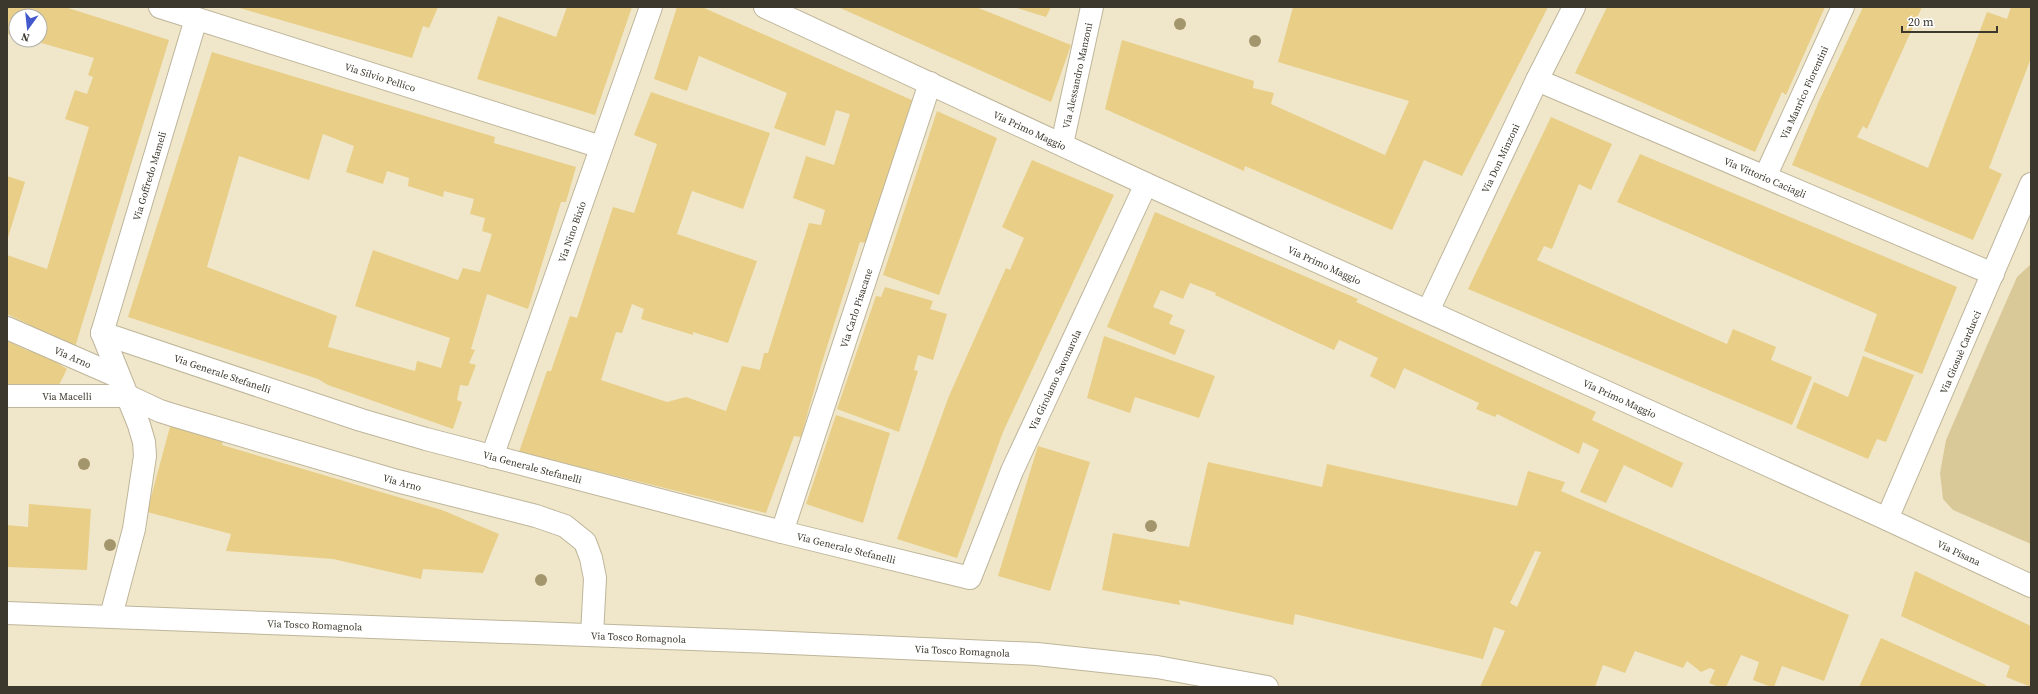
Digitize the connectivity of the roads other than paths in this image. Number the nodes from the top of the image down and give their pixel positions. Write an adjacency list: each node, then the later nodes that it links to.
1 (160, 7): 7 (street, Via Silvio Pellico)
2 (651, 7): 11 (street, Via Nino Bixio)
3 (765, 7): 9 (street, Via Primo Maggio)
4 (1092, 7): 10 (street, Via Alessandro Manzoni)
5 (1574, 7): 8 (street, Via Don Minzoni)
6 (1843, 7): 12 (street, Via Manrico Fiorentini)
7 (196, 19): 11 (street, Via Silvio Pellico); 18 (street, Via Goffredo Mameli)
8 (1537, 80): 12 (street, Via Vittorio Caciagli); 16 (street, Via Don Minzoni)
9 (930, 83): 10 (street, Via Primo Maggio); 23 (street, Via Carlo Pisacane)
10 (1062, 144): 13 (street, Via Primo Maggio)
11 (601, 147): 21 (street, Via Nino Bixio)
12 (1765, 177): 15 (street, Via Vittorio Caciagli)
13 (1146, 184): 16 (street, Via Primo Maggio); 24 (street, Via Girolamo Savonarola)
14 (2031, 184): 15 (street, Via Giosuè Carducci)
15 (1993, 274): 22 (street, Via Giosuè Carducci)
16 (1428, 311): 22 (street, Via Primo Maggio)
17 (7, 328): 19 (street, Via Arno)
18 (102, 333): 19 (street); 21 (street, Via Generale Stefanelli)
19 (123, 387): 20 (street, Via Macelli); 27 (street); 28 (street, Via Arno)
20 (7, 396)
21 (492, 457): 23 (street, Via Generale Stefanelli)
22 (1887, 519): 25 (street, Via Pisana)
23 (782, 532): 24 (street, Via Generale Stefanelli)
24 (970, 578)
25 (2031, 586)
26 (7, 613): 27 (street, Via Tosco Romagnola)
27 (111, 616): 28 (street, Via Tosco Romagnola)
28 (592, 635): 29 (street, Via Tosco Romagnola)
29 (1267, 687)

